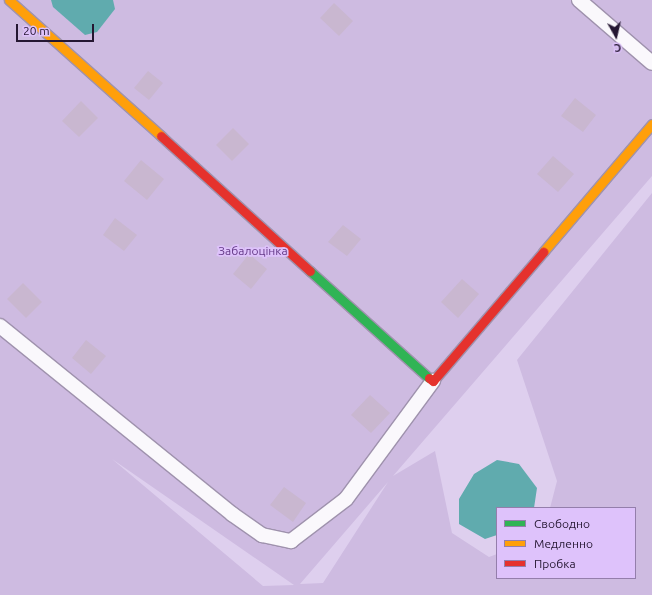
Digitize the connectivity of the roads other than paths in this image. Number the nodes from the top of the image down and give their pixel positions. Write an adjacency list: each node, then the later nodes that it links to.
1 (579, 0): 3 (lane)
2 (11, 1): 6 (street)
3 (652, 64)
4 (652, 124): 6 (street)
5 (0, 326): 6 (lane)
6 (433, 381)

